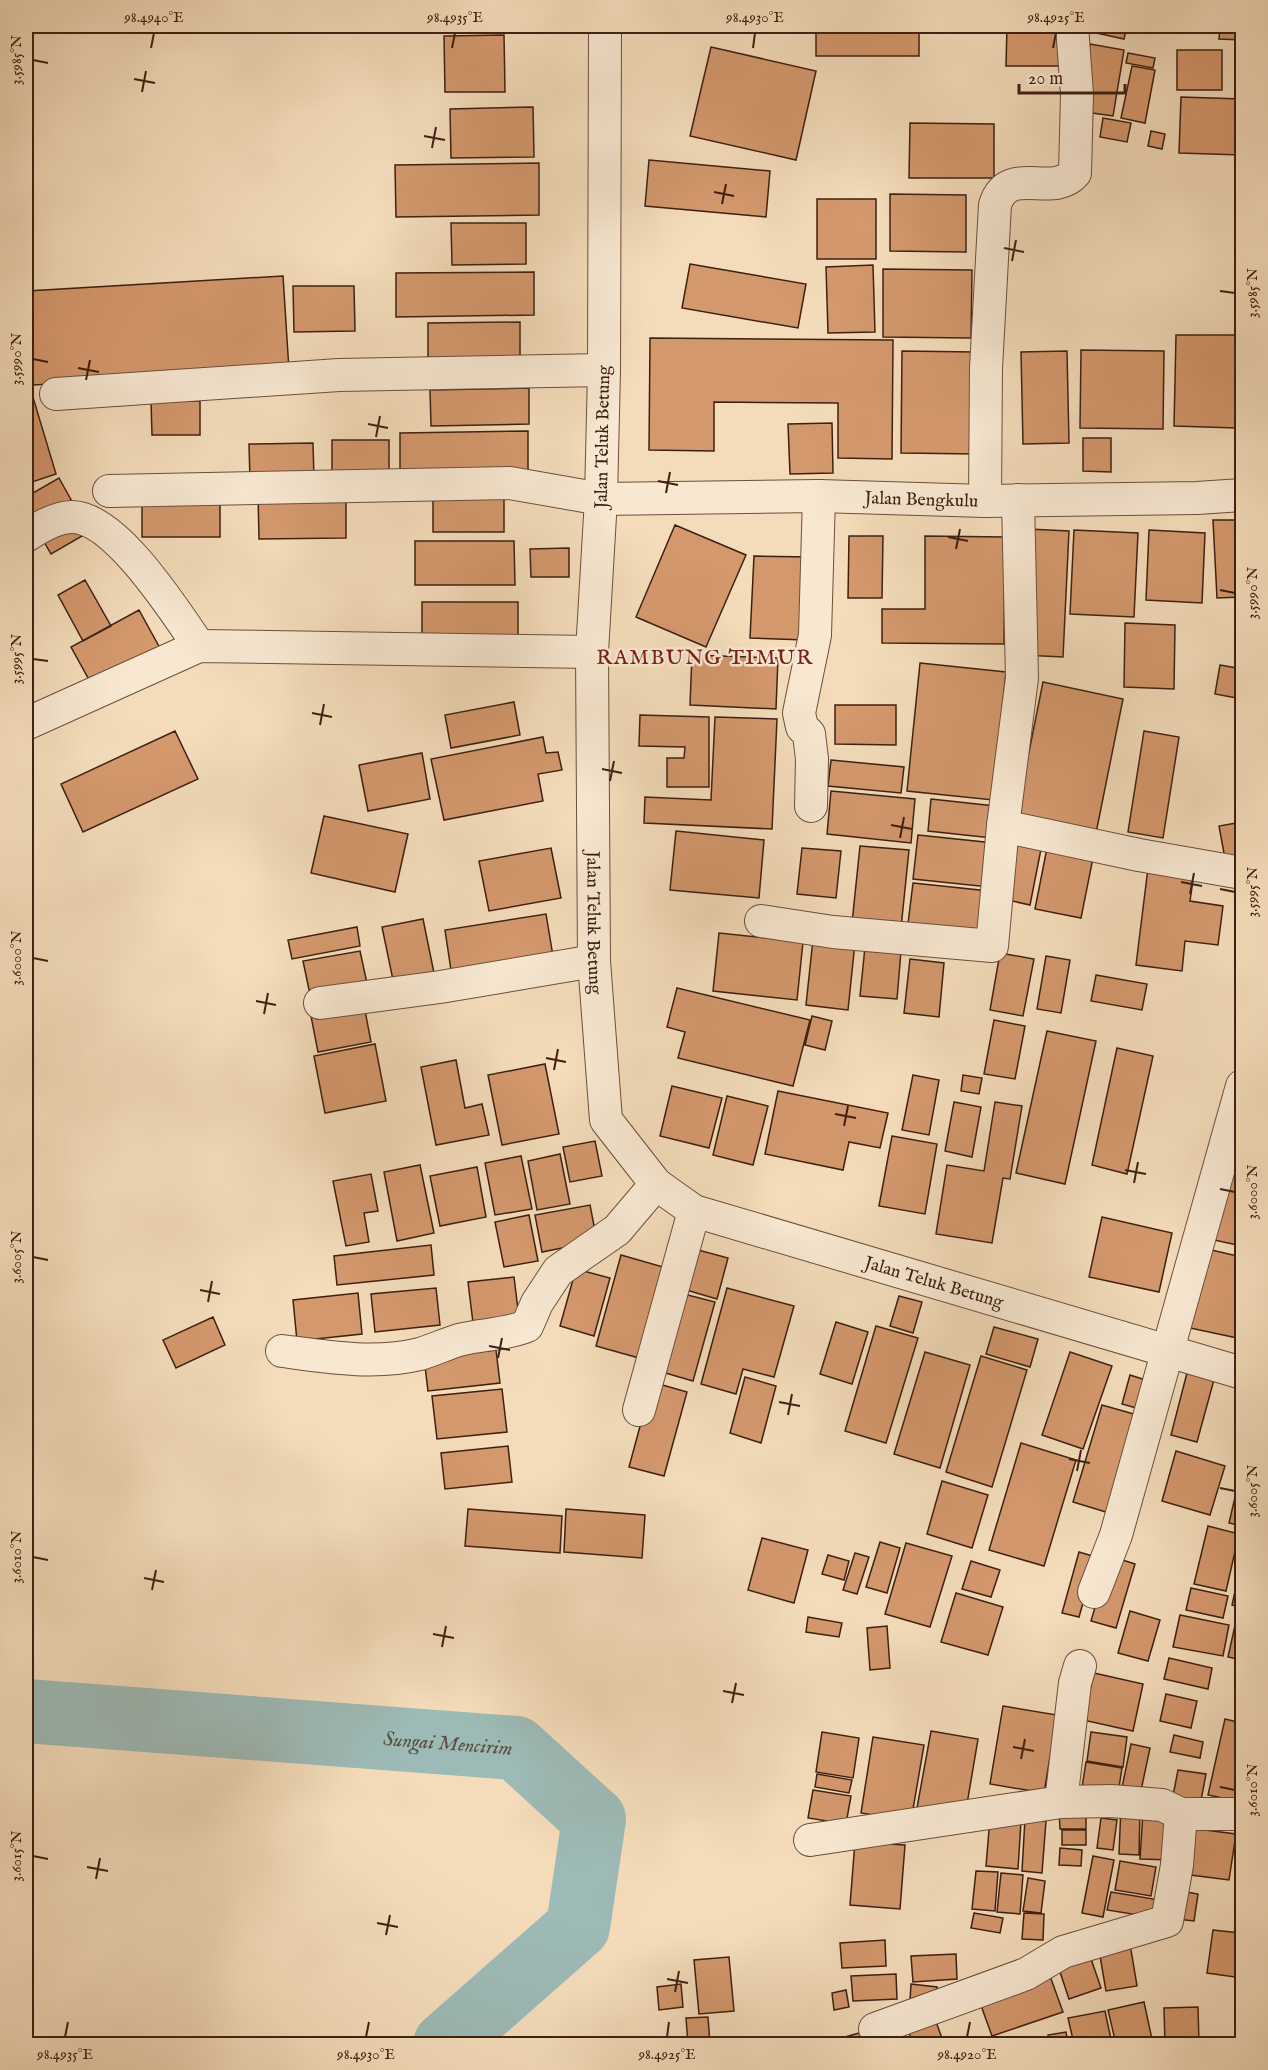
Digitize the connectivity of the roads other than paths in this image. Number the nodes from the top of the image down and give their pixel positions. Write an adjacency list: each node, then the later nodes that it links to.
1 (605, 26): 3 (street, Jalan Teluk Betung)
2 (1072, 26): 10 (street)
3 (604, 370): 4 (street); 8 (street, Jalan Teluk Betung)
4 (56, 394)
5 (109, 491): 8 (street, Jalan Bengkulu)
6 (1242, 495): 9 (street, Jalan Bengkulu)
7 (819, 496): 8 (street, Jalan Bengkulu); 10 (street, Jalan Bengkulu); 15 (street)
8 (601, 500): 13 (street, Jalan Teluk Betung)
9 (1018, 500): 10 (street, Jalan Bengkulu); 16 (street)
10 (985, 501)
11 (26, 536): 12 (street)
12 (199, 646): 13 (street); 14 (street)
13 (592, 652): 19 (street, Jalan Teluk Betung)
14 (26, 724)
15 (811, 806)
16 (1003, 826): 17 (street); 18 (street)
17 (1242, 873)
18 (761, 921)
19 (594, 962): 20 (street); 22 (street, Jalan Teluk Betung)
20 (320, 1003)
21 (1242, 1086): 24 (street)
22 (656, 1184): 23 (street, Jalan Teluk Betung); 25 (street)
23 (694, 1211): 24 (street, Jalan Teluk Betung); 27 (street)
24 (1169, 1349): 26 (street, Jalan Teluk Betung); 28 (street)
25 (282, 1351)
26 (1242, 1373)
27 (639, 1410)
28 (1094, 1592)
29 (1080, 1666): 30 (street)
30 (1061, 1802): 31 (street); 33 (street)
31 (1181, 1814): 32 (street); 34 (street)
32 (1242, 1814)
33 (810, 1840)
34 (875, 2029)

